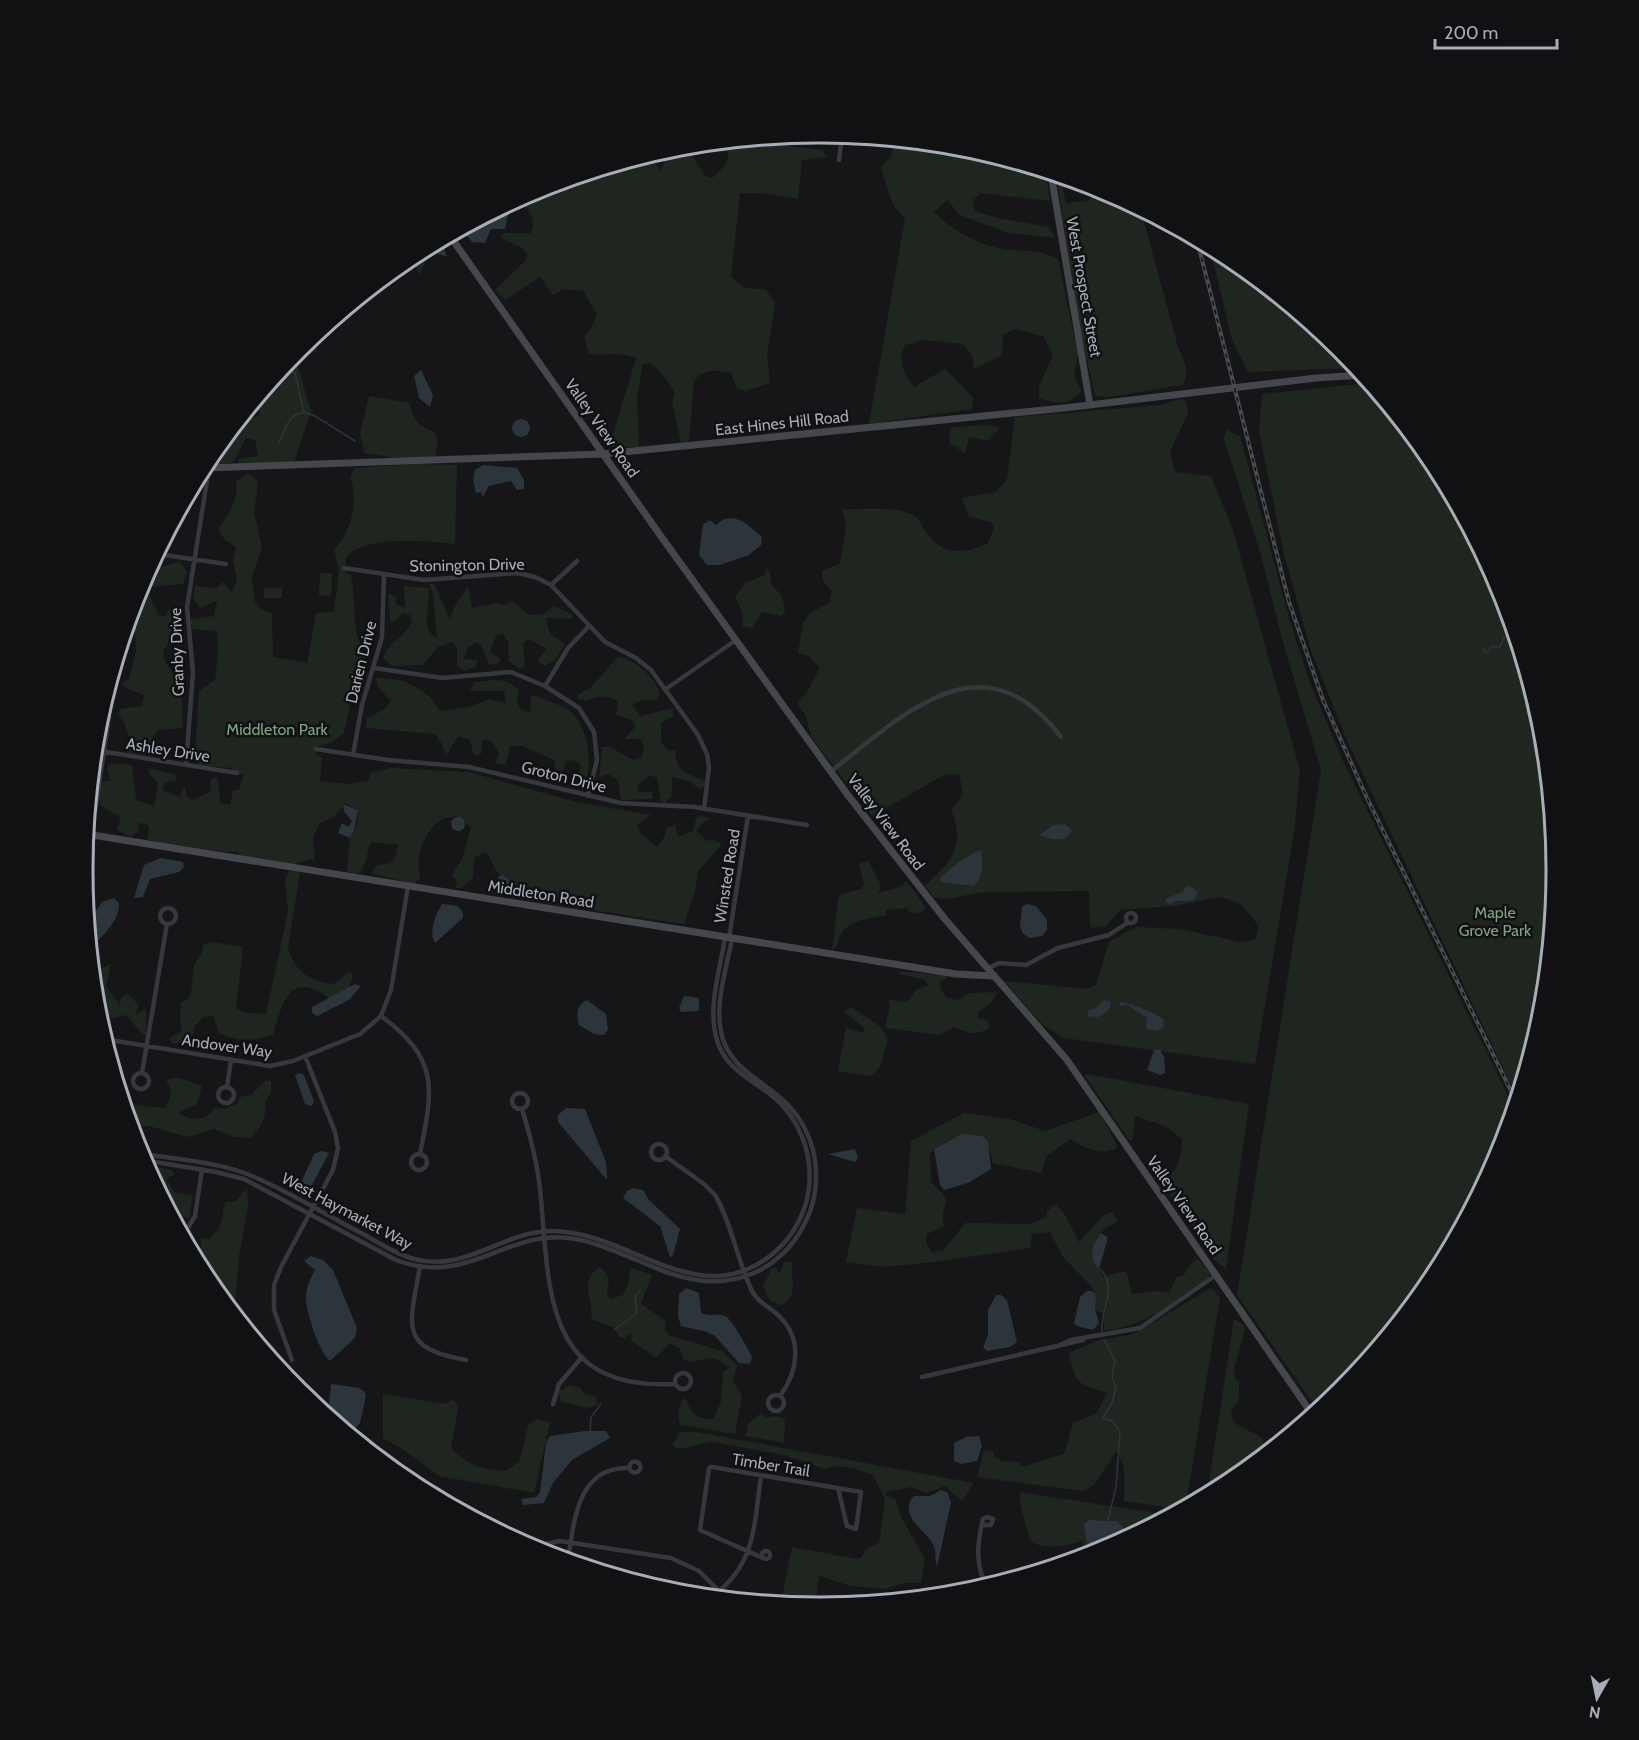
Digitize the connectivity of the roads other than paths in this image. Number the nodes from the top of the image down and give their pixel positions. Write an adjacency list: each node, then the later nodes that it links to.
1 (841, 144): 2 (street)
2 (839, 160)
3 (1052, 182): 6 (street, West Prospect Street)
4 (454, 242): 7 (street, Valley View Road)
5 (1352, 376): 6 (street, East Hines Hill Road)
6 (1090, 405): 7 (street, East Hines Hill Road)
7 (603, 454): 8 (street, East Hines Hill Road); 18 (street, Valley View Road)
8 (214, 468)
9 (204, 484): 11 (street, Granby Drive)
10 (165, 555): 11 (street)
11 (194, 559): 13 (street); 27 (street, Granby Drive)
12 (577, 561): 16 (street)
13 (226, 564)
14 (344, 568): 15 (street, Stonington Drive)
15 (384, 575): 16 (street, Stonington Drive); 19 (street, Darien Drive)
16 (551, 585): 17 (street, Stonington Drive)
17 (589, 626): 20 (street); 21 (street, Stonington Drive)
18 (736, 640): 21 (street); 28 (street, Valley View Road)
19 (374, 668): 20 (street); 26 (street, Darien Drive)
20 (545, 686): 31 (street)
21 (666, 689): 32 (street, Stonington Drive)
22 (108, 724): 25 (street)
23 (1060, 737): 28 (street)
24 (316, 749): 26 (street, Groton Drive)
25 (104, 752): 27 (street, Ashley Drive); 30 (street)
26 (353, 755): 31 (street, Groton Drive)
27 (186, 765): 29 (street, Ashley Drive)
28 (831, 772): 40 (street, Valley View Road)
29 (237, 773)
30 (98, 784)
31 (588, 796): 32 (street, Groton Drive)
32 (704, 809): 33 (street, Groton Drive)
33 (748, 816): 34 (street, Groton Drive); 39 (street, Winsted Road)
34 (807, 825)
35 (94, 836): 36 (street, Middleton Road)
36 (408, 886): 39 (street, Middleton Road); 42 (street)
37 (1127, 923): 40 (street)
38 (167, 924): 44 (street)
39 (728, 939): 41 (street, Middleton Road); 62 (street, West Haymarket Way)
40 (987, 969): 41 (street, Valley View Road)
41 (993, 976): 63 (street, Valley View Road)
42 (381, 1016): 45 (street, Andover Way); 50 (street)
43 (114, 1041): 44 (street, Andover Way)
44 (147, 1046): 46 (street, Andover Way); 47 (street)
45 (305, 1056): 46 (street, Andover Way); 56 (street)
46 (231, 1060): 48 (street)
47 (142, 1073)
48 (227, 1087)
49 (522, 1109): 59 (street)
50 (420, 1154)
51 (151, 1155): 54 (street, West Haymarket Way)
52 (665, 1156): 62 (street)
53 (154, 1162): 55 (street, West Haymarket Way)
54 (203, 1163): 55 (street); 56 (street, West Haymarket Way)
55 (202, 1169): 57 (street, West Haymarket Way); 58 (street)
56 (313, 1207): 57 (street); 60 (street, West Haymarket Way)
57 (310, 1213): 61 (street, West Haymarket Way); 65 (street)
58 (188, 1228)
59 (544, 1234): 60 (street, West Haymarket Way); 61 (street, West Haymarket Way); 62 (street, West Haymarket Way); 64 (street)
60 (421, 1261): 61 (street)
61 (420, 1267): 66 (street)
62 (745, 1273): 69 (street)
63 (1216, 1275): 67 (street); 71 (street, Valley View Road)
64 (582, 1357): 68 (street); 70 (street)
65 (292, 1360)
66 (466, 1360)
67 (922, 1377)
68 (675, 1384)
69 (780, 1396)
70 (553, 1404)
71 (1308, 1408)
72 (629, 1467): 76 (street)
73 (761, 1476): 74 (street, Timber Trail); 78 (street); 78 (street, Timber Trail)
74 (838, 1488): 74 (street, Timber Trail)
75 (982, 1525): 80 (street)
76 (571, 1542): 77 (street); 79 (street); 81 (street)
77 (547, 1543)
78 (749, 1550): 78 (street); 82 (street)
79 (569, 1552)
80 (983, 1578)
81 (715, 1589)
82 (724, 1590)

